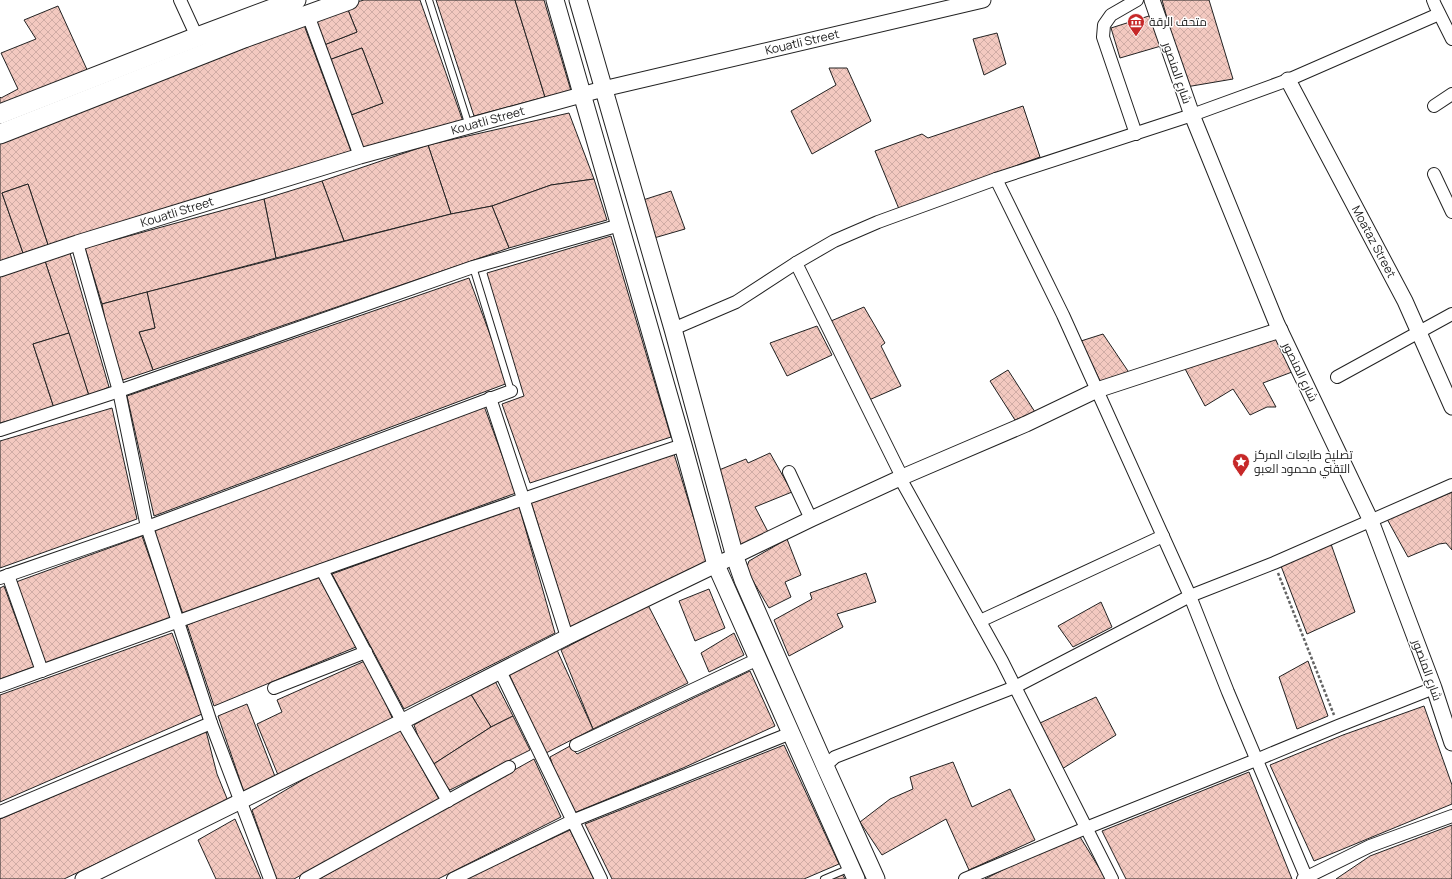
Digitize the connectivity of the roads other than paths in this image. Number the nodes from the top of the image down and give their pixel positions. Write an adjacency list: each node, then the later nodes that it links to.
1 (180, 0): 13 (street)
2 (296, 0): 13 (main road)
3 (349, 0): 12 (main road)
4 (429, 0): 22 (lane)
5 (555, 0): 18 (main road)
6 (578, 0): 16 (main road)
7 (983, 0): 16 (street, Kouatli Street)
8 (1135, 0): 24 (street)
9 (1152, 0): 21 (street, شارع المنصور)
10 (1433, 0): 11 (street)
11 (1439, 14): 14 (street); 15 (street)
12 (308, 15): 23 (main road); 25 (street)
13 (198, 37): 20 (main road)
14 (1452, 39)
15 (1288, 80): 21 (street); 37 (street, Moataz Street)
16 (603, 89): 18 (street, Kouatli Street); 35 (main road)
17 (1452, 94): 19 (street)
18 (583, 95): 22 (street, Kouatli Street); 29 (main road)
19 (1434, 106)
20 (0, 114)
21 (1192, 115): 24 (street); 36 (street, شارع المنصور)
22 (469, 126): 25 (street, Kouatli Street)
23 (0, 134)
24 (1136, 134): 27 (street)
25 (360, 156): 30 (street, Kouatli Street)
26 (1434, 174): 28 (street)
27 (996, 179): 31 (street); 39 (street)
28 (1452, 212)
29 (620, 225): 32 (street); 45 (main road)
30 (77, 243): 33 (street, Kouatli Street); 40 (street)
31 (796, 263): 35 (street); 47 (street)
32 (473, 266): 40 (street); 41 (lane)
33 (0, 269)
34 (1452, 314): 37 (street)
35 (672, 329): 54 (main road)
36 (1280, 330): 39 (street); 51 (street, شارع المنصور)
37 (1419, 332): 38 (street); 43 (street, Moataz Street)
38 (1337, 378)
39 (1097, 390): 47 (street); 53 (street)
40 (119, 391): 44 (street); 52 (street)
41 (511, 391): 42 (street)
42 (490, 398): 49 (street); 52 (street)
43 (1452, 407)
44 (0, 430)
45 (683, 445): 49 (street); 55 (main road)
46 (789, 472): 50 (street)
47 (900, 478): 50 (street); 60 (street)
48 (1452, 485): 51 (street)
49 (524, 498): 56 (street); 61 (street)
50 (810, 519): 54 (street)
51 (1371, 521): 58 (street); 69 (street, شارع المنصور)
52 (147, 527): 57 (street); 59 (street)
53 (1163, 536): 58 (street); 60 (street)
54 (735, 557): 55 (street); 76 (main road)
55 (716, 565): 61 (street); 63 (main road)
56 (322, 570): 59 (street); 62 (street)
57 (4, 576): 64 (street)
58 (1190, 596): 67 (street); 75 (street)
59 (177, 621): 64 (street); 71 (street)
60 (980, 621): 67 (street)
61 (567, 638): 65 (street)
62 (366, 652): 68 (street); 70 (street)
63 (758, 659): 72 (main road); 74 (street)
64 (42, 671): 66 (street)
65 (500, 671): 70 (street); 82 (street)
66 (0, 686)
67 (1015, 687): 76 (street); 83 (street)
68 (274, 688)
69 (1434, 688): 73 (street, شارع المنصور); 75 (street)
70 (402, 721): 78 (street); 79 (street)
71 (211, 723): 79 (street); 80 (street)
72 (791, 733): 82 (street); 84 (main road)
73 (1452, 743)
74 (576, 745)
75 (1256, 760): 83 (street); 85 (street)
76 (824, 766): 92 (main road)
77 (509, 767): 78 (street)
78 (448, 800): 88 (street)
79 (240, 802): 86 (street); 87 (street)
80 (0, 812)
81 (1452, 816): 85 (street)
82 (572, 821): 89 (street); 90 (street)
83 (1086, 828): 93 (street); 94 (street)
84 (854, 873): 91 (lane)
85 (1305, 878)
86 (83, 879)
87 (270, 879)
88 (306, 879)
89 (453, 879)
90 (601, 879)
91 (824, 879)
92 (876, 879)
93 (965, 879)
94 (1112, 879)

